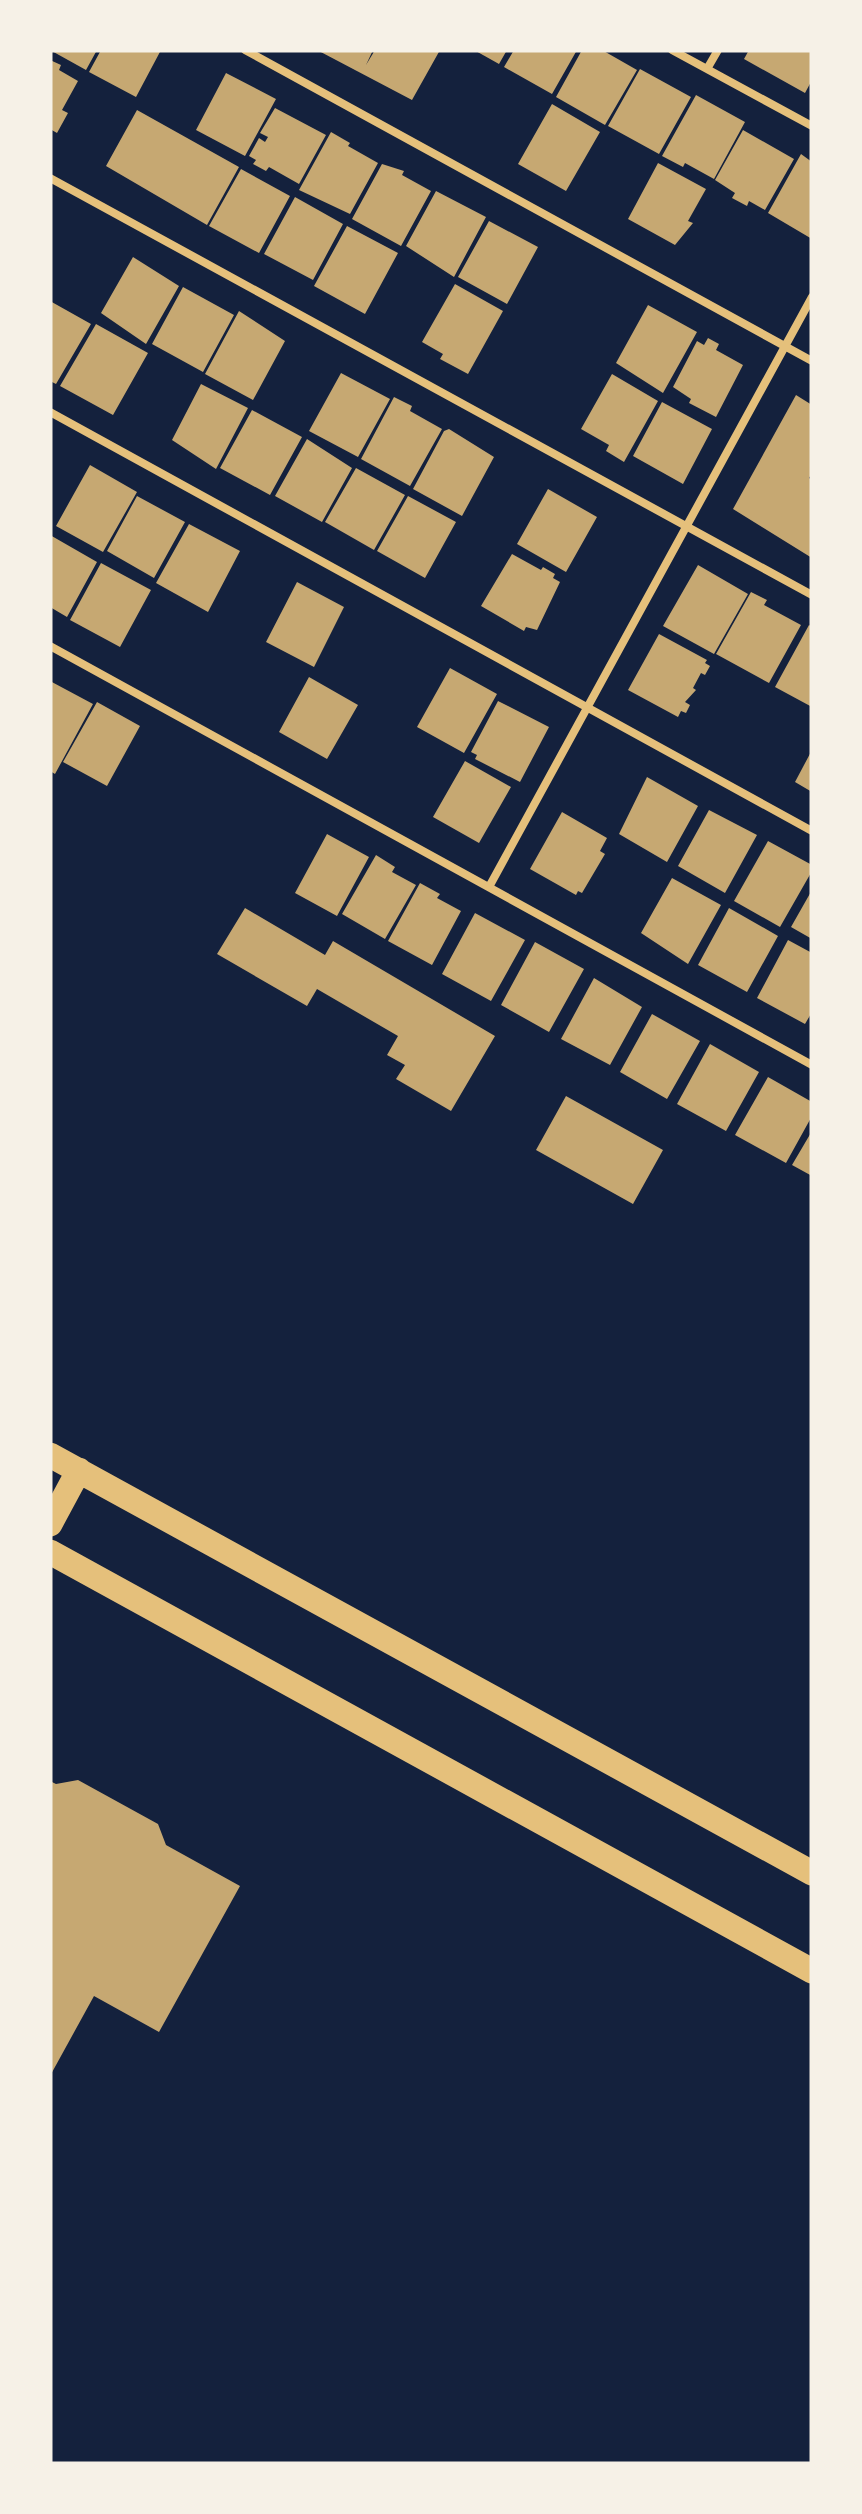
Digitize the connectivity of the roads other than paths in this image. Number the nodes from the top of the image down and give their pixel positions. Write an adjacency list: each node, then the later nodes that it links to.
1 (245, 50): 8 (lane)
2 (672, 50): 4 (lane)
3 (718, 50): 4 (lane)
4 (707, 69): 5 (lane)
5 (812, 126)
6 (50, 178): 11 (lane)
7 (812, 297): 8 (lane)
8 (785, 346): 9 (lane); 11 (lane)
9 (812, 361)
10 (50, 412): 14 (lane)
11 (686, 526): 12 (lane); 14 (lane)
12 (812, 596)
13 (50, 646): 16 (lane)
14 (587, 708): 15 (lane); 16 (lane)
15 (812, 831)
16 (489, 887): 17 (lane)
17 (812, 1065)
18 (50, 1455): 19 (main road)
19 (79, 1470): 20 (main road); 22 (main road)
20 (50, 1524)
21 (50, 1552): 23 (main road)
22 (812, 1873)
23 (812, 1971)

